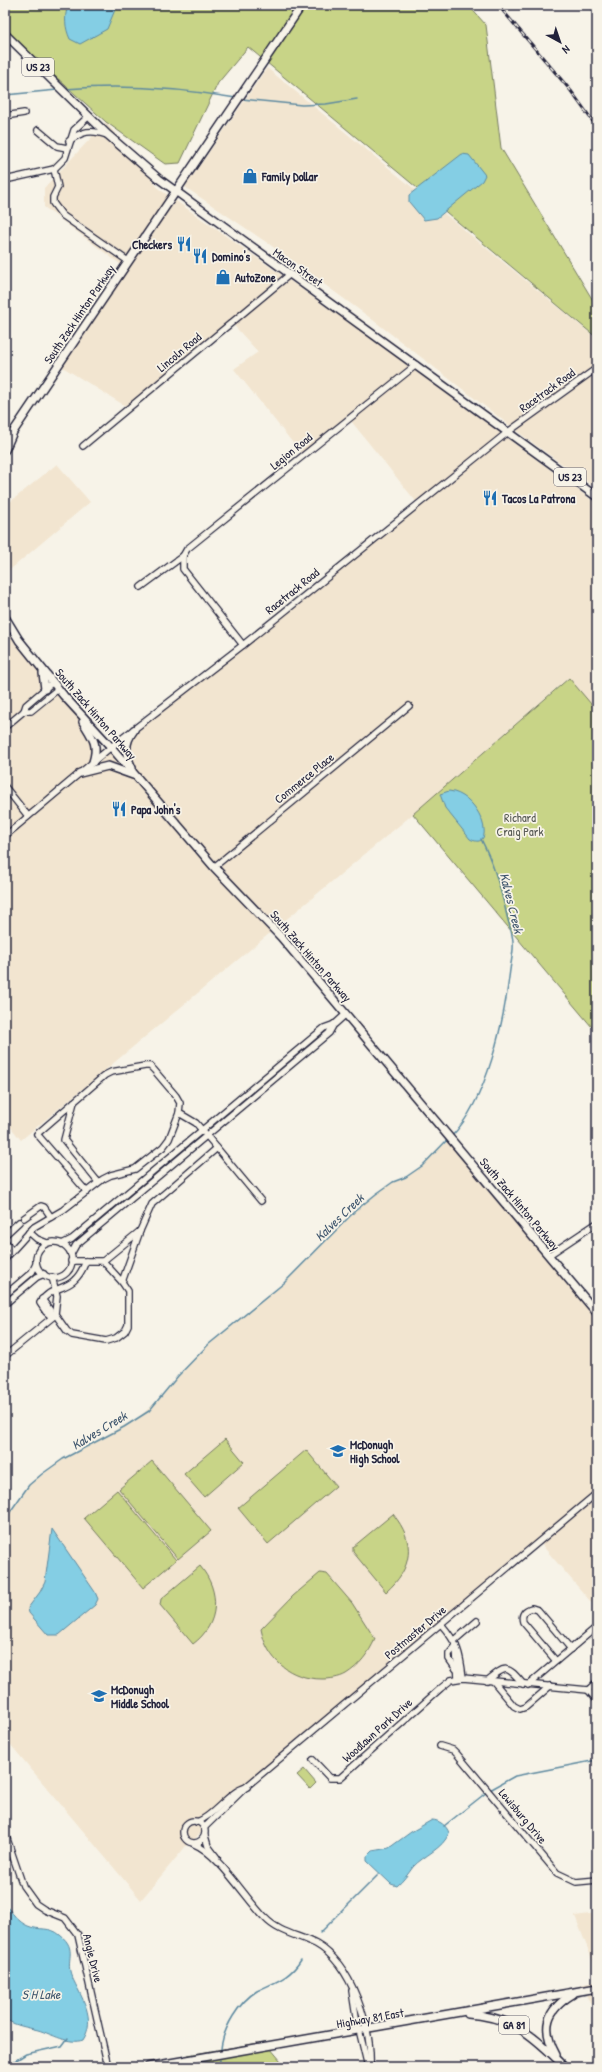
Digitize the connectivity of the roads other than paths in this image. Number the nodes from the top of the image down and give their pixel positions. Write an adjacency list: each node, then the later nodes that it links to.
1 (302, 5): 12 (main road, South Zack Hinton Parkway)
2 (5, 34): 5 (main road, Macon Street / US 23)
3 (24, 113): 4 (street)
4 (5, 116)
5 (88, 116): 7 (main road, Macon Street / US 23); 8 (street)
6 (38, 130): 9 (street)
7 (108, 135): 8 (street); 12 (main road, Macon Street / US 23)
8 (69, 142): 9 (street)
9 (67, 148): 10 (street)
10 (54, 169): 11 (street); 13 (street)
11 (5, 180)
12 (175, 191): 13 (main road, South Zack Hinton Parkway); 14 (main road, Macon Street / US 23)
13 (128, 261): 19 (main road, South Zack Hinton Parkway)
14 (289, 275): 15 (main road, Macon Street / US 23); 18 (street, Lincoln Road)
15 (416, 365): 17 (main road, Macon Street / US 23); 21 (street, Legion Road)
16 (597, 368): 17 (street, Racetrack Road)
17 (508, 432): 20 (main road, Macon Street / US 23); 24 (street, Racetrack Road)
18 (83, 446)
19 (5, 450)
20 (597, 497)
21 (183, 556): 22 (street, Legion Road); 24 (street)
22 (141, 587)
23 (5, 617): 25 (main road, South Zack Hinton Parkway)
24 (242, 645): 33 (street, Racetrack Road)
25 (40, 667): 26 (main road, South Zack Hinton Parkway); 28 (main road)
26 (53, 682): 27 (main road, South Zack Hinton Parkway); 28 (street)
27 (58, 688): 30 (street); 31 (main road, South Zack Hinton Parkway)
28 (45, 689): 30 (street)
29 (409, 706): 41 (street, Commerce Place)
30 (24, 711): 32 (street)
31 (77, 711): 34 (main road, South Zack Hinton Parkway); 35 (main road)
32 (5, 726)
33 (134, 730): 34 (street, Racetrack Road); 37 (main road)
34 (111, 747): 35 (street, Racetrack Road); 37 (main road, South Zack Hinton Parkway)
35 (93, 762): 36 (street, Racetrack Road)
36 (80, 773): 37 (main road); 39 (street, Racetrack Road)
37 (137, 778): 41 (main road, South Zack Hinton Parkway)
38 (5, 787): 39 (street)
39 (28, 816): 40 (street, Racetrack Road)
40 (5, 836)
41 (214, 867): 42 (main road, South Zack Hinton Parkway)
42 (346, 1014): 43 (street); 64 (main road, South Zack Hinton Parkway)
43 (335, 1024): 46 (street); 47 (street)
44 (74, 1102): 45 (street); 49 (street); 50 (street)
45 (179, 1113): 46 (street); 49 (street)
46 (202, 1130): 47 (street); 60 (street)
47 (207, 1136): 48 (street); 63 (street)
48 (217, 1148): 51 (street); 54 (street)
49 (98, 1182): 50 (street)
50 (87, 1192): 52 (street)
51 (261, 1201)
52 (51, 1217): 55 (street); 56 (street)
53 (597, 1223): 64 (street)
54 (140, 1231): 68 (street); 72 (street)
55 (29, 1232): 57 (street); 61 (street)
56 (5, 1234)
57 (37, 1239): 59 (street); 62 (street)
58 (5, 1241): 61 (street)
59 (47, 1244): 60 (street); 62 (street)
60 (62, 1244): 63 (street)
61 (12, 1250): 65 (street)
62 (39, 1251): 69 (street)
63 (70, 1254): 66 (street)
64 (549, 1256): 78 (main road, South Zack Hinton Parkway)
65 (5, 1259)
66 (71, 1261): 67 (street); 71 (street)
67 (86, 1261): 68 (street); 73 (street)
68 (103, 1261): 72 (street)
69 (36, 1264): 70 (street); 74 (street)
70 (44, 1274): 71 (street); 76 (street)
71 (52, 1277): 73 (street)
72 (122, 1282): 79 (street)
73 (54, 1290): 75 (street); 77 (street)
74 (5, 1295)
75 (56, 1300): 77 (street); 79 (street)
76 (5, 1304)
77 (46, 1308): 79 (street)
78 (597, 1313)
79 (53, 1316): 80 (street)
80 (5, 1356)
81 (597, 1493): 83 (street, Postmaster Drive)
82 (478, 1621): 85 (street)
83 (441, 1624): 85 (street); 98 (street, Postmaster Drive)
84 (593, 1630): 86 (street)
85 (455, 1643): 88 (street); 88 (street)
86 (571, 1649): 87 (street); 87 (street)
87 (556, 1661): 92 (street)
88 (460, 1678): 89 (street); 97 (street, Woodlawn Park Drive)
89 (487, 1681): 90 (street); 92 (street)
90 (494, 1682): 92 (street); 93 (street)
91 (597, 1682): 94 (street)
92 (526, 1684): 93 (street)
93 (550, 1686): 94 (street)
94 (588, 1690): 95 (street)
95 (597, 1700)
96 (440, 1746): 105 (street, Lewisburg Drive)
97 (313, 1760)
98 (247, 1786): 99 (street); 100 (street)
99 (197, 1822): 100 (street); 103 (street)
100 (204, 1828): 102 (street)
101 (5, 1833): 111 (street, Angie Drive)
102 (205, 1836): 103 (street); 104 (street)
103 (194, 1844): 104 (street)
104 (228, 1874): 109 (street)
105 (597, 1880)
106 (597, 1988): 107 (main road, Highway 81 East / GA 81)
107 (578, 1991): 108 (main road, Highway 81 East / GA 81); 110 (main road)
108 (457, 2013): 109 (main road, Highway 81 East / GA 81); 110 (main road, GA 81)
109 (362, 2030): 112 (main road, Highway 81 East / GA 81); 113 (street)
110 (562, 2064)
111 (108, 2067)
112 (147, 2067)
113 (369, 2067)

